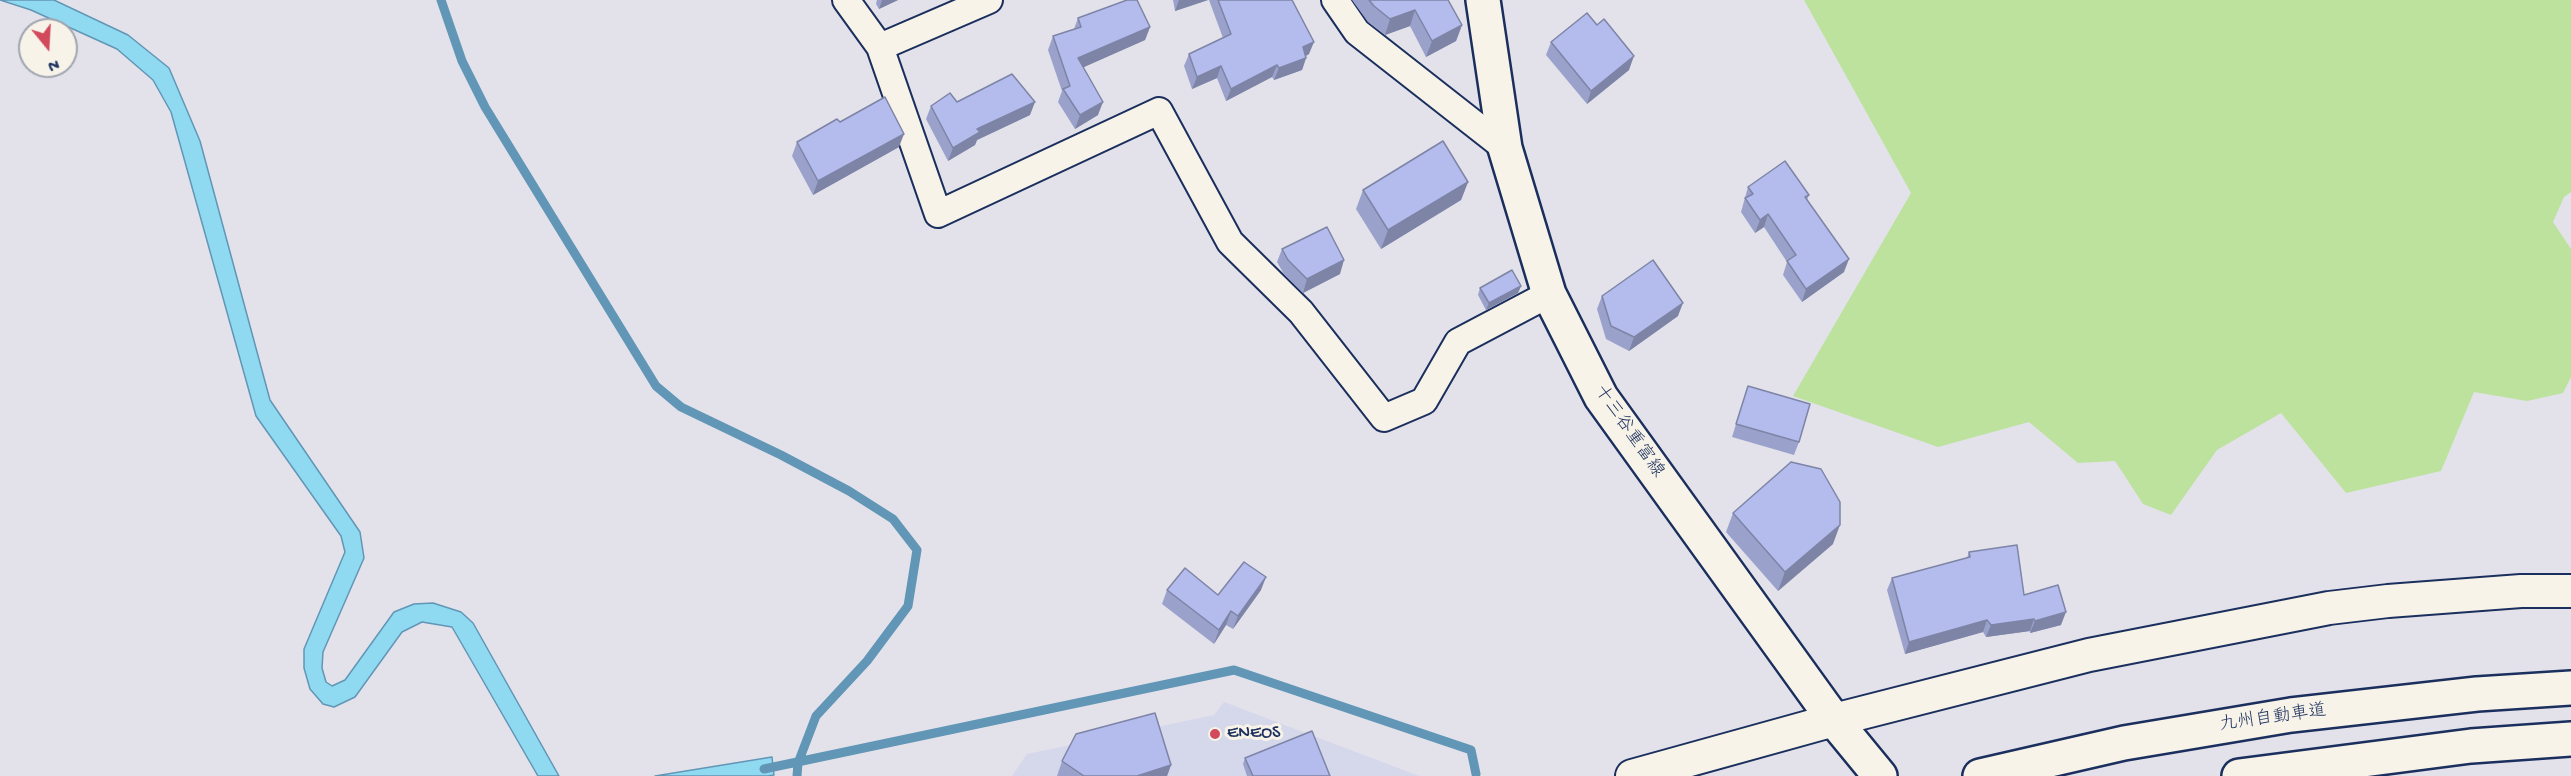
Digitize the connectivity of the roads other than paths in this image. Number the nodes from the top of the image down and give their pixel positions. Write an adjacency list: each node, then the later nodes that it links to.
1 (846, 0): 5 (street)
2 (989, 0): 5 (street)
3 (1335, 0): 6 (street)
4 (1483, 0): 6 (main road, 十三谷重富線)
5 (880, 47): 7 (street)
6 (1505, 148): 7 (main road, 十三谷重富線)
7 (1549, 294): 10 (main road, 十三谷重富線)
8 (2571, 591): 10 (street)
9 (2571, 688): 14 (main road, 九州自動車道)
10 (1834, 720): 12 (street); 13 (main road, 十三谷重富線)
11 (2571, 739): 15 (main road)
12 (1632, 776)
13 (1880, 776)
14 (1980, 776)
15 (2239, 776)

